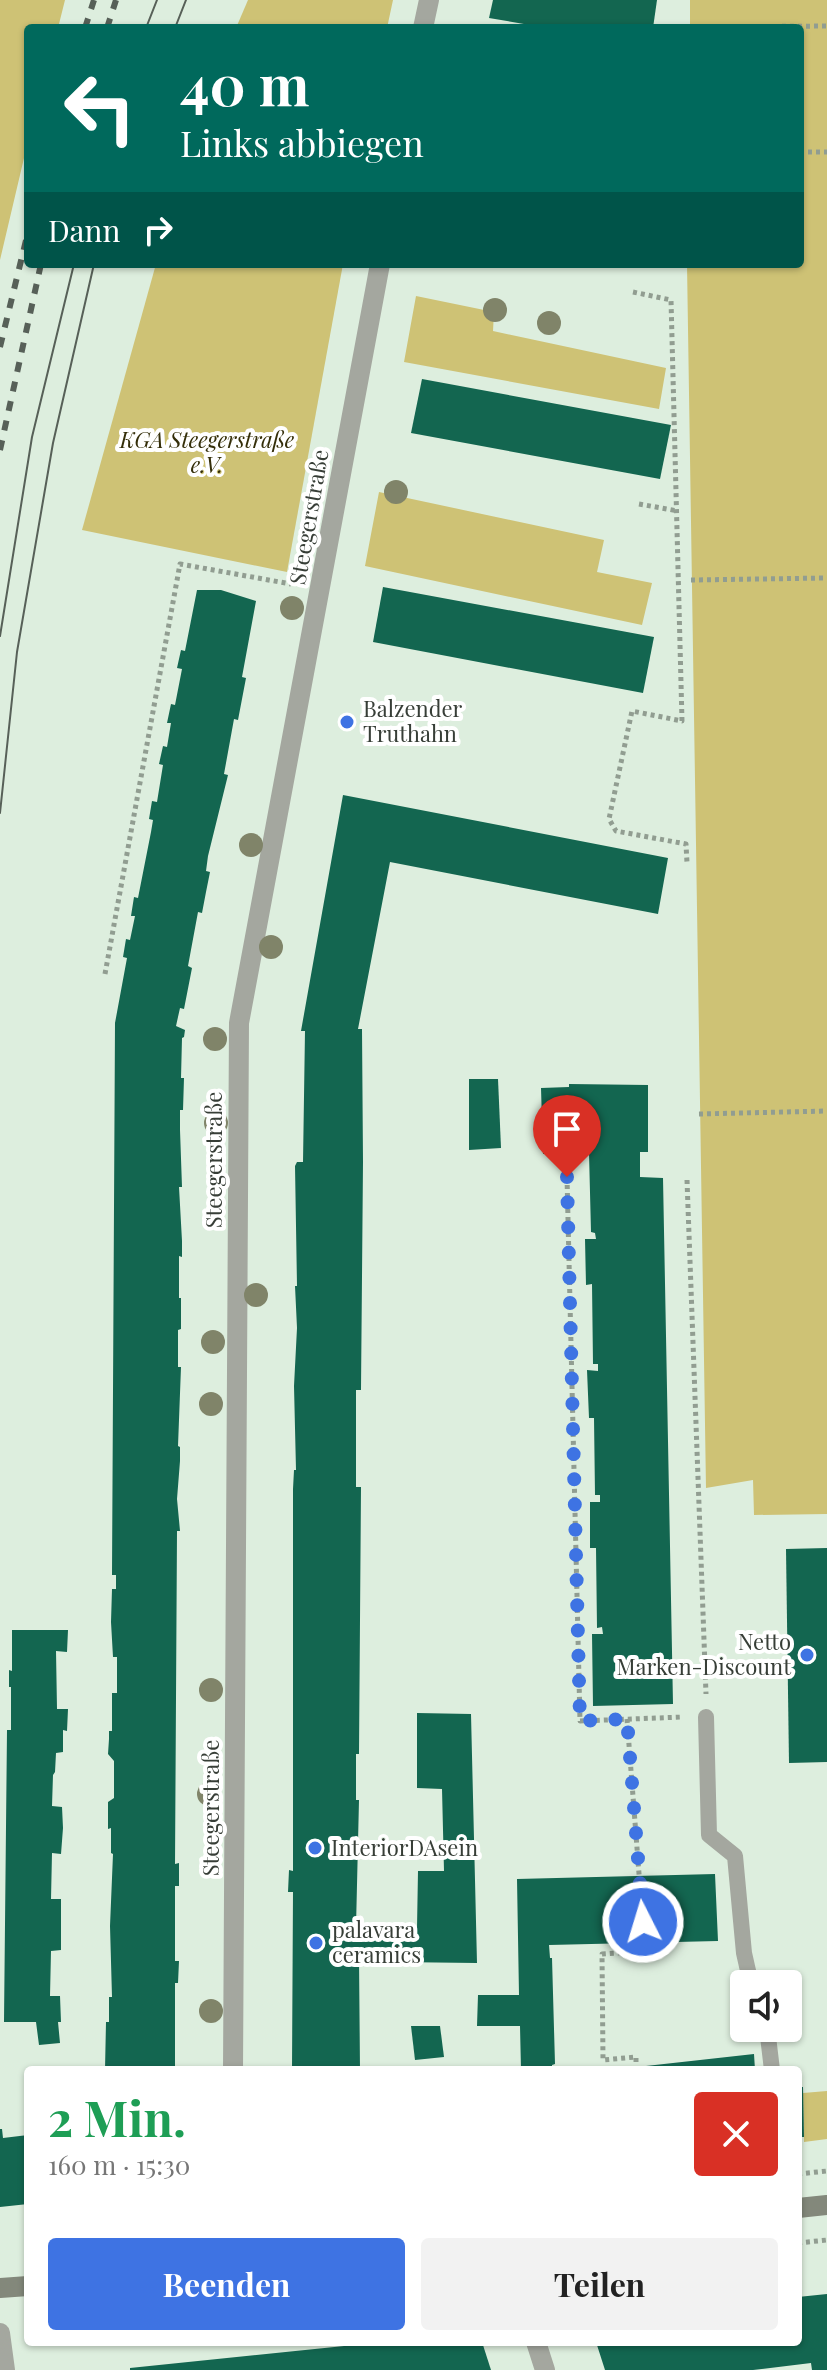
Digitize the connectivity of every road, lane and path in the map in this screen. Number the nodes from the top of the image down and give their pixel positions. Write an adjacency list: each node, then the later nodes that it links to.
1 (429, 0): 2 (street)
2 (424, 24)
3 (804, 26): 4 (path)
4 (827, 26)
5 (804, 152): 6 (path)
6 (827, 152)
7 (379, 268): 24 (street, Steegerstraße)
8 (633, 292): 10 (path)
9 (639, 504): 10 (path)
10 (678, 511): 14 (path)
11 (827, 578): 12 (path)
12 (691, 580)
13 (291, 584): 15 (path)
14 (687, 863)
15 (105, 974)
16 (827, 1111): 17 (path)
17 (699, 1114)
18 (567, 1177): 21 (path)
19 (687, 1180): 20 (path)
20 (706, 1717): 21 (path); 22 (lane)
21 (627, 1719): 25 (path)
22 (748, 1970)
23 (769, 2042): 26 (lane)
24 (233, 2066)
25 (636, 2066)
26 (772, 2066)
27 (827, 2171): 28 (path)
28 (802, 2174)
29 (827, 2205): 30 (main road)
30 (802, 2208)
31 (827, 2240): 32 (path)
32 (802, 2243)
33 (24, 2286): 34 (main road)
34 (0, 2288)
35 (0, 2333): 37 (street)
36 (537, 2346): 38 (street)
37 (5, 2370)
38 (545, 2370)

